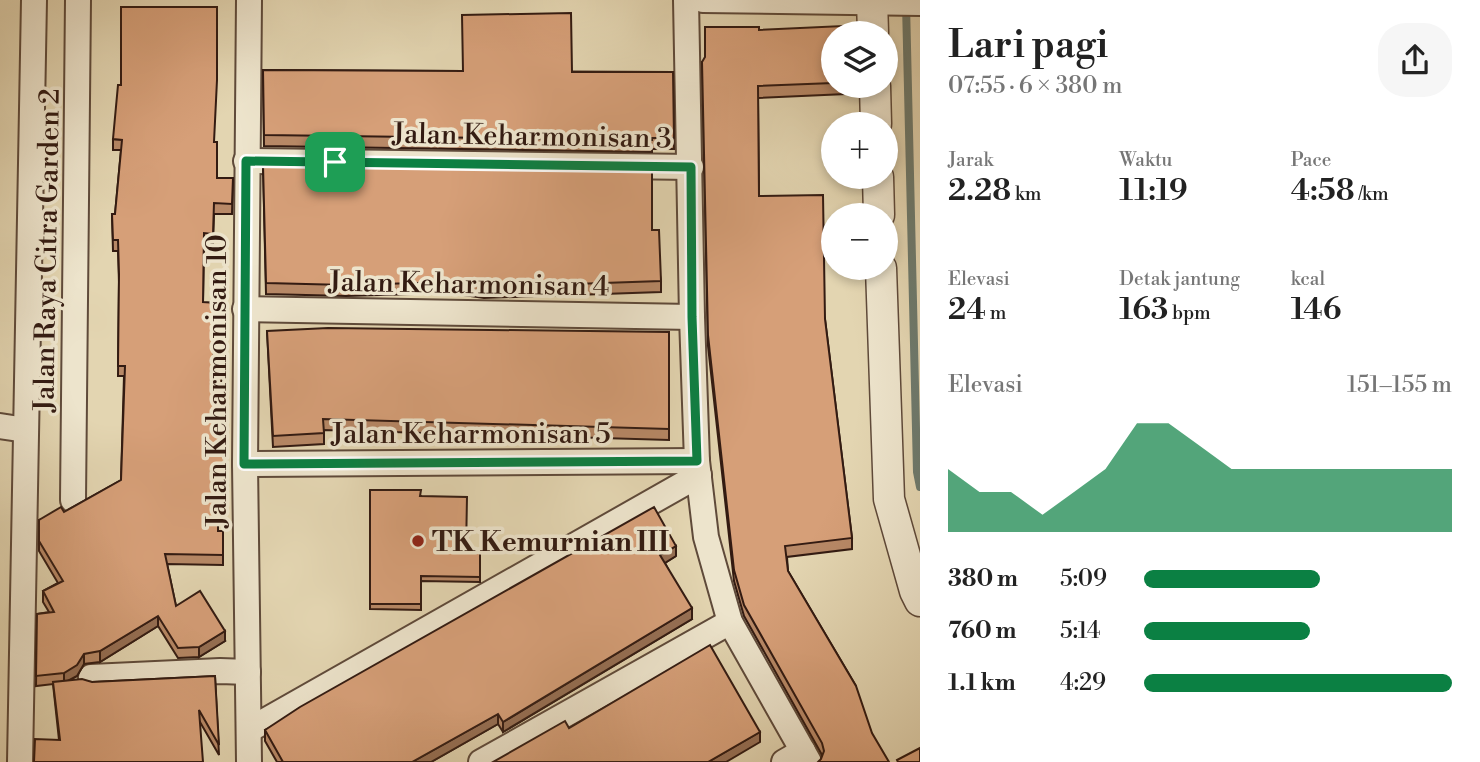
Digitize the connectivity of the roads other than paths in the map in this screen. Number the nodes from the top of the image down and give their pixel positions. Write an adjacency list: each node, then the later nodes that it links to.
1 (34, 0): 14 (street)
2 (78, 0): 17 (street, Jalan Raya Citra Garden 2)
3 (249, 0): 9 (street, Jalan Keharmonisan 10)
4 (686, 0): 10 (street)
5 (703, 0): 6 (street)
6 (874, 2): 7 (street); 8 (street)
7 (920, 3)
8 (873, 21)
9 (246, 161): 10 (street, Jalan Keharmonisan 3); 12 (street, Jalan Keharmonisan 10)
10 (691, 167): 13 (street)
11 (881, 280): 18 (street)
12 (245, 309): 13 (street, Jalan Keharmonisan 4); 15 (street, Jalan Keharmonisan 10)
13 (692, 317): 16 (street)
14 (11, 428): 24 (street)
15 (244, 464): 16 (street, Jalan Keharmonisan 5); 20 (street, Jalan Keharmonisan 10)
16 (698, 468): 19 (street); 22 (street)
17 (73, 500)
18 (920, 601)
19 (730, 622): 23 (street); 26 (street)
20 (248, 672): 21 (street); 22 (street, Jalan Keharmonisan 10)
21 (91, 677)
22 (249, 730): 25 (street, Jalan Keharmonisan 10)
23 (799, 758)
24 (20, 762)
25 (249, 762)
26 (481, 762)

